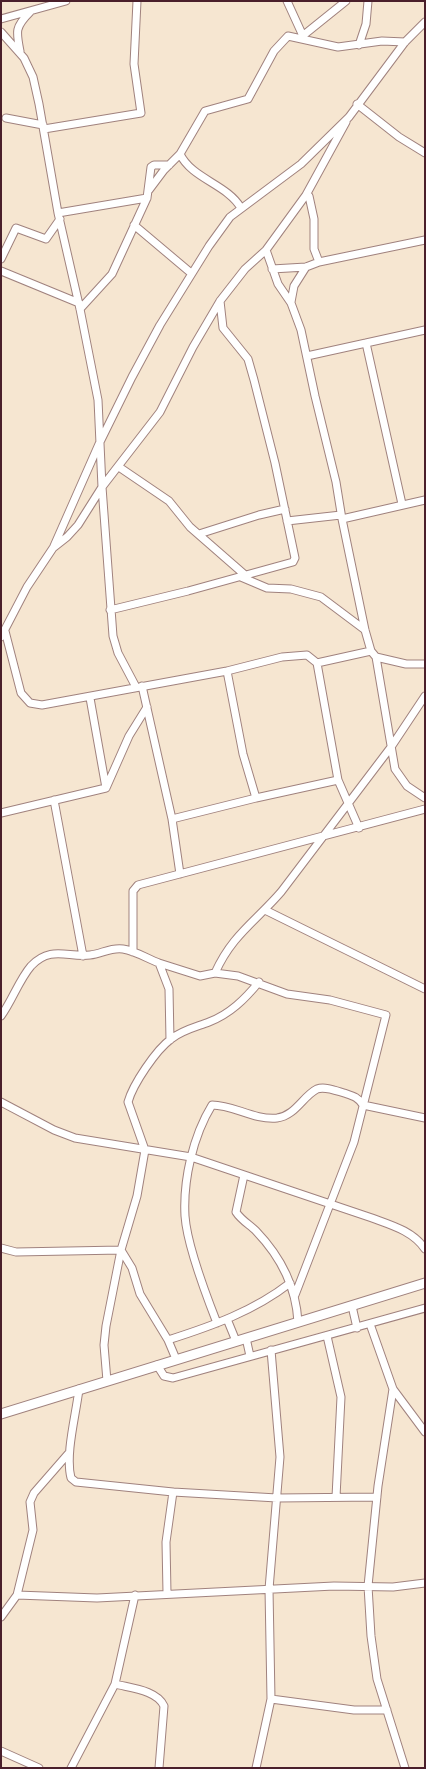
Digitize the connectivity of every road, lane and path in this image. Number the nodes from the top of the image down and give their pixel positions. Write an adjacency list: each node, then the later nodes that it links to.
1 (66, 1): 6 (street)
2 (137, 1): 17 (street)
3 (287, 1): 10 (street)
4 (346, 1): 10 (street)
5 (365, 2): 12 (street)
6 (31, 11): 7 (street); 13 (street)
7 (1, 19)
8 (425, 22): 11 (street)
9 (1, 32): 13 (street)
10 (301, 37): 12 (street); 19 (street)
11 (405, 42): 12 (street); 14 (street)
12 (359, 45)
13 (20, 51): 17 (street)
14 (357, 104): 15 (street); 18 (street)
15 (349, 117): 22 (street); 23 (street)
16 (6, 118): 17 (street)
17 (43, 127): 24 (street)
18 (425, 153)
19 (180, 154): 20 (street); 23 (street)
20 (169, 166): 21 (street); 21 (street)
21 (148, 194): 24 (street); 25 (street)
22 (306, 195): 27 (street); 29 (street)
23 (241, 208): 33 (street)
24 (59, 216): 28 (street); 36 (street)
25 (134, 225): 33 (street); 36 (street)
26 (425, 240): 29 (street)
27 (266, 250): 31 (street); 34 (street)
28 (1, 258)
29 (319, 262): 30 (street)
30 (306, 267): 31 (street); 35 (street)
31 (272, 270): 35 (street)
32 (1, 271): 36 (street)
33 (191, 273): 40 (street)
34 (220, 300): 41 (street); 45 (street)
35 (290, 303): 39 (street)
36 (80, 306): 40 (street)
37 (425, 330): 38 (street)
38 (366, 343): 39 (street); 44 (street)
39 (307, 356): 46 (street)
40 (99, 444): 42 (street); 49 (street)
41 (119, 467): 42 (street); 48 (street)
42 (102, 487): 49 (street); 51 (street)
43 (425, 500): 44 (street)
44 (402, 504): 46 (street)
45 (285, 509): 47 (street); 48 (street)
46 (341, 517): 47 (street); 52 (street)
47 (287, 521): 50 (street)
48 (199, 534): 50 (street)
49 (53, 548): 53 (street)
50 (243, 576): 51 (street); 52 (street)
51 (110, 610): 58 (street)
52 (365, 630): 54 (street)
53 (3, 634): 60 (street)
54 (374, 654): 55 (street); 56 (street); 62 (street)
55 (317, 663): 57 (street); 63 (street)
56 (425, 664)
57 (227, 671): 58 (street); 65 (street)
58 (139, 686): 60 (street); 61 (street)
59 (425, 696): 62 (street)
60 (90, 698): 64 (street)
61 (147, 707): 64 (street); 71 (street)
62 (390, 747): 66 (street); 68 (street)
63 (338, 780): 65 (street); 68 (street)
64 (106, 788): 67 (street)
65 (256, 798): 71 (street)
66 (425, 798)
67 (54, 800): 70 (street); 77 (street)
68 (347, 805): 72 (street); 73 (street)
69 (425, 810): 72 (street)
70 (1, 813)
71 (172, 819): 74 (street)
72 (359, 828): 73 (street)
73 (319, 839): 74 (street); 75 (street)
74 (180, 874): 76 (street)
75 (265, 910): 79 (street); 81 (street)
76 (133, 952): 77 (street); 78 (street)
77 (83, 956): 82 (street)
78 (160, 963): 79 (street); 83 (street)
79 (215, 973): 80 (street)
80 (259, 982): 83 (street); 85 (street)
81 (425, 989)
82 (1, 1016)
83 (170, 1040): 87 (street)
84 (1, 1102): 87 (street)
85 (363, 1105): 86 (street); 88 (street); 90 (street)
86 (425, 1118)
87 (144, 1150): 88 (street); 93 (street)
88 (192, 1157): 89 (street); 101 (street)
89 (244, 1175): 90 (street); 95 (street)
90 (331, 1205): 92 (street); 96 (street)
91 (1, 1248): 93 (street)
92 (425, 1249)
93 (121, 1250): 106 (street); 112 (street)
94 (425, 1283): 97 (street)
95 (290, 1284): 96 (street); 99 (street)
96 (294, 1295): 100 (street)
97 (352, 1306): 100 (street); 103 (street)
98 (425, 1308): 102 (street)
99 (227, 1319): 101 (street); 107 (street)
100 (298, 1322): 105 (street)
101 (217, 1323): 106 (street)
102 (370, 1324): 103 (street); 114 (street)
103 (357, 1328): 104 (street)
104 (327, 1336): 108 (street); 120 (street)
105 (246, 1338): 107 (street); 109 (street)
106 (168, 1340): 110 (street)
107 (236, 1341): 110 (street)
108 (271, 1350): 109 (street); 121 (street)
109 (250, 1356): 111 (street)
110 (176, 1359): 111 (street)
111 (157, 1365): 112 (street)
112 (107, 1380): 113 (street)
113 (79, 1389): 115 (street); 117 (street)
114 (393, 1389): 116 (street); 119 (street)
115 (1, 1414)
116 (425, 1432)
117 (68, 1454): 118 (street); 126 (street)
118 (173, 1492): 121 (street); 125 (street)
119 (377, 1496): 120 (street); 123 (street)
120 (336, 1497): 121 (street)
121 (278, 1498): 124 (street)
122 (425, 1584): 123 (street)
123 (368, 1586): 124 (street); 131 (street)
124 (269, 1589): 125 (street); 130 (street)
125 (167, 1593): 127 (street)
126 (17, 1595): 127 (street); 128 (street)
127 (136, 1595): 129 (street)
128 (1, 1617)
129 (115, 1684): 134 (street); 135 (street)
130 (271, 1699): 131 (street); 136 (street)
131 (387, 1710): 137 (street)
132 (1, 1751): 133 (street)
133 (39, 1768)
134 (70, 1768)
135 (159, 1768)
136 (256, 1768)
137 (405, 1768)

